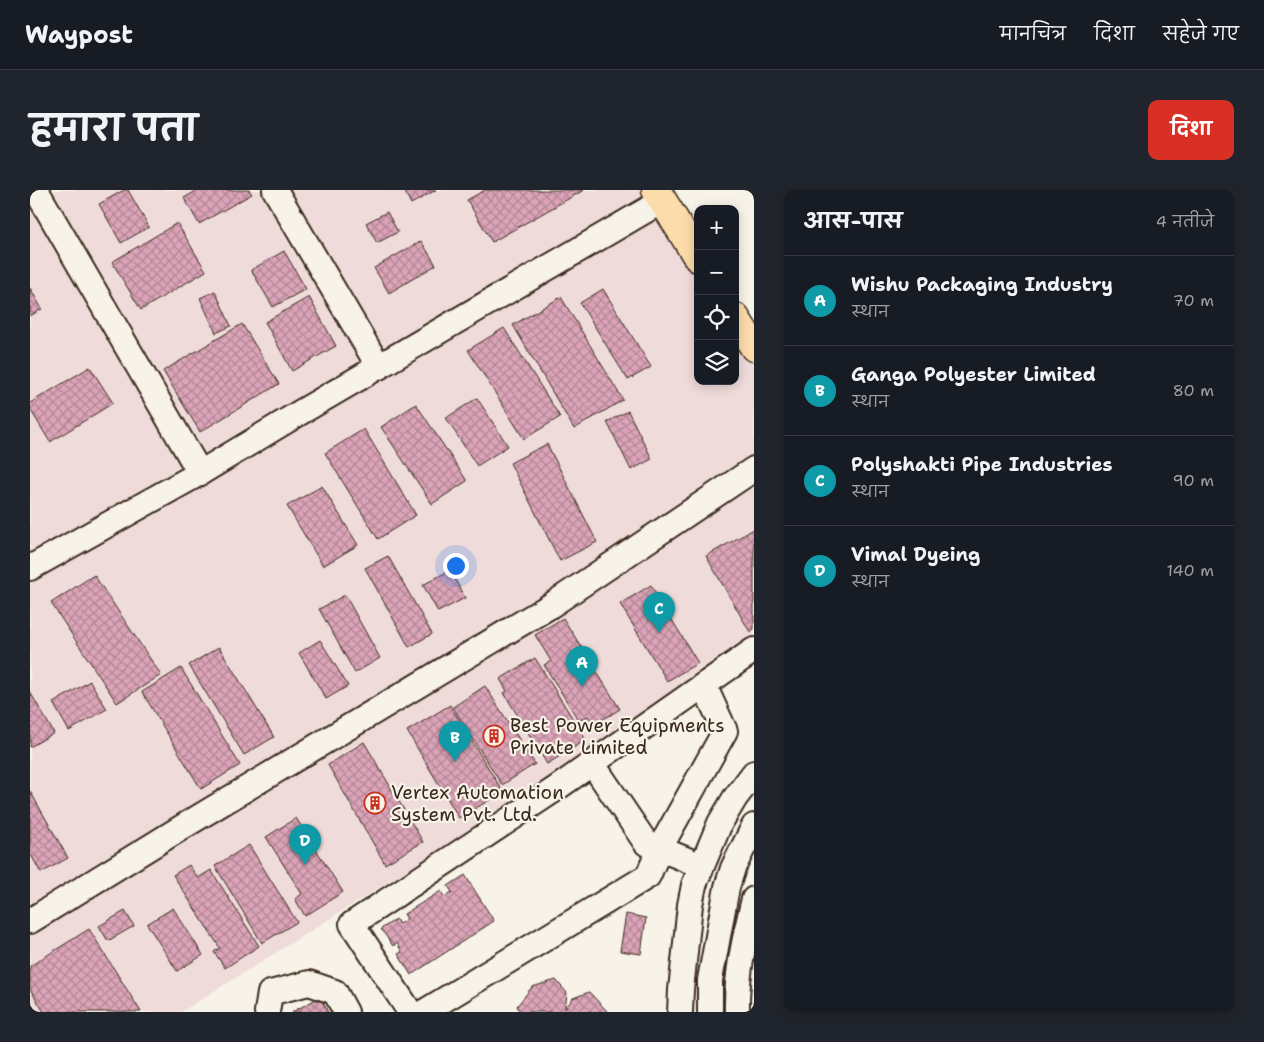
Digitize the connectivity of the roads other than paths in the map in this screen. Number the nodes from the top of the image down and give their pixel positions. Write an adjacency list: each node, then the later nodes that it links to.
1 (36, 190): 9 (street)
2 (274, 190): 7 (street)
3 (659, 195): 4 (main road); 7 (street)
4 (694, 252)
5 (739, 323): 6 (main road)
6 (754, 347)
7 (378, 366): 9 (street)
8 (754, 469): 19 (street)
9 (200, 474): 10 (street)
10 (30, 568)
11 (754, 650): 12 (street)
12 (704, 685): 13 (street); 16 (street)
13 (592, 763): 16 (street); 22 (street)
14 (754, 773): 17 (street)
15 (754, 826): 25 (street)
16 (660, 848): 17 (street); 23 (street)
17 (702, 866): 24 (street)
18 (754, 899): 26 (street)
19 (30, 921)
20 (267, 1012): 21 (street)
21 (346, 1012)
22 (410, 1012)
23 (424, 1012)
24 (680, 1012)
25 (710, 1012)
26 (737, 1012)

